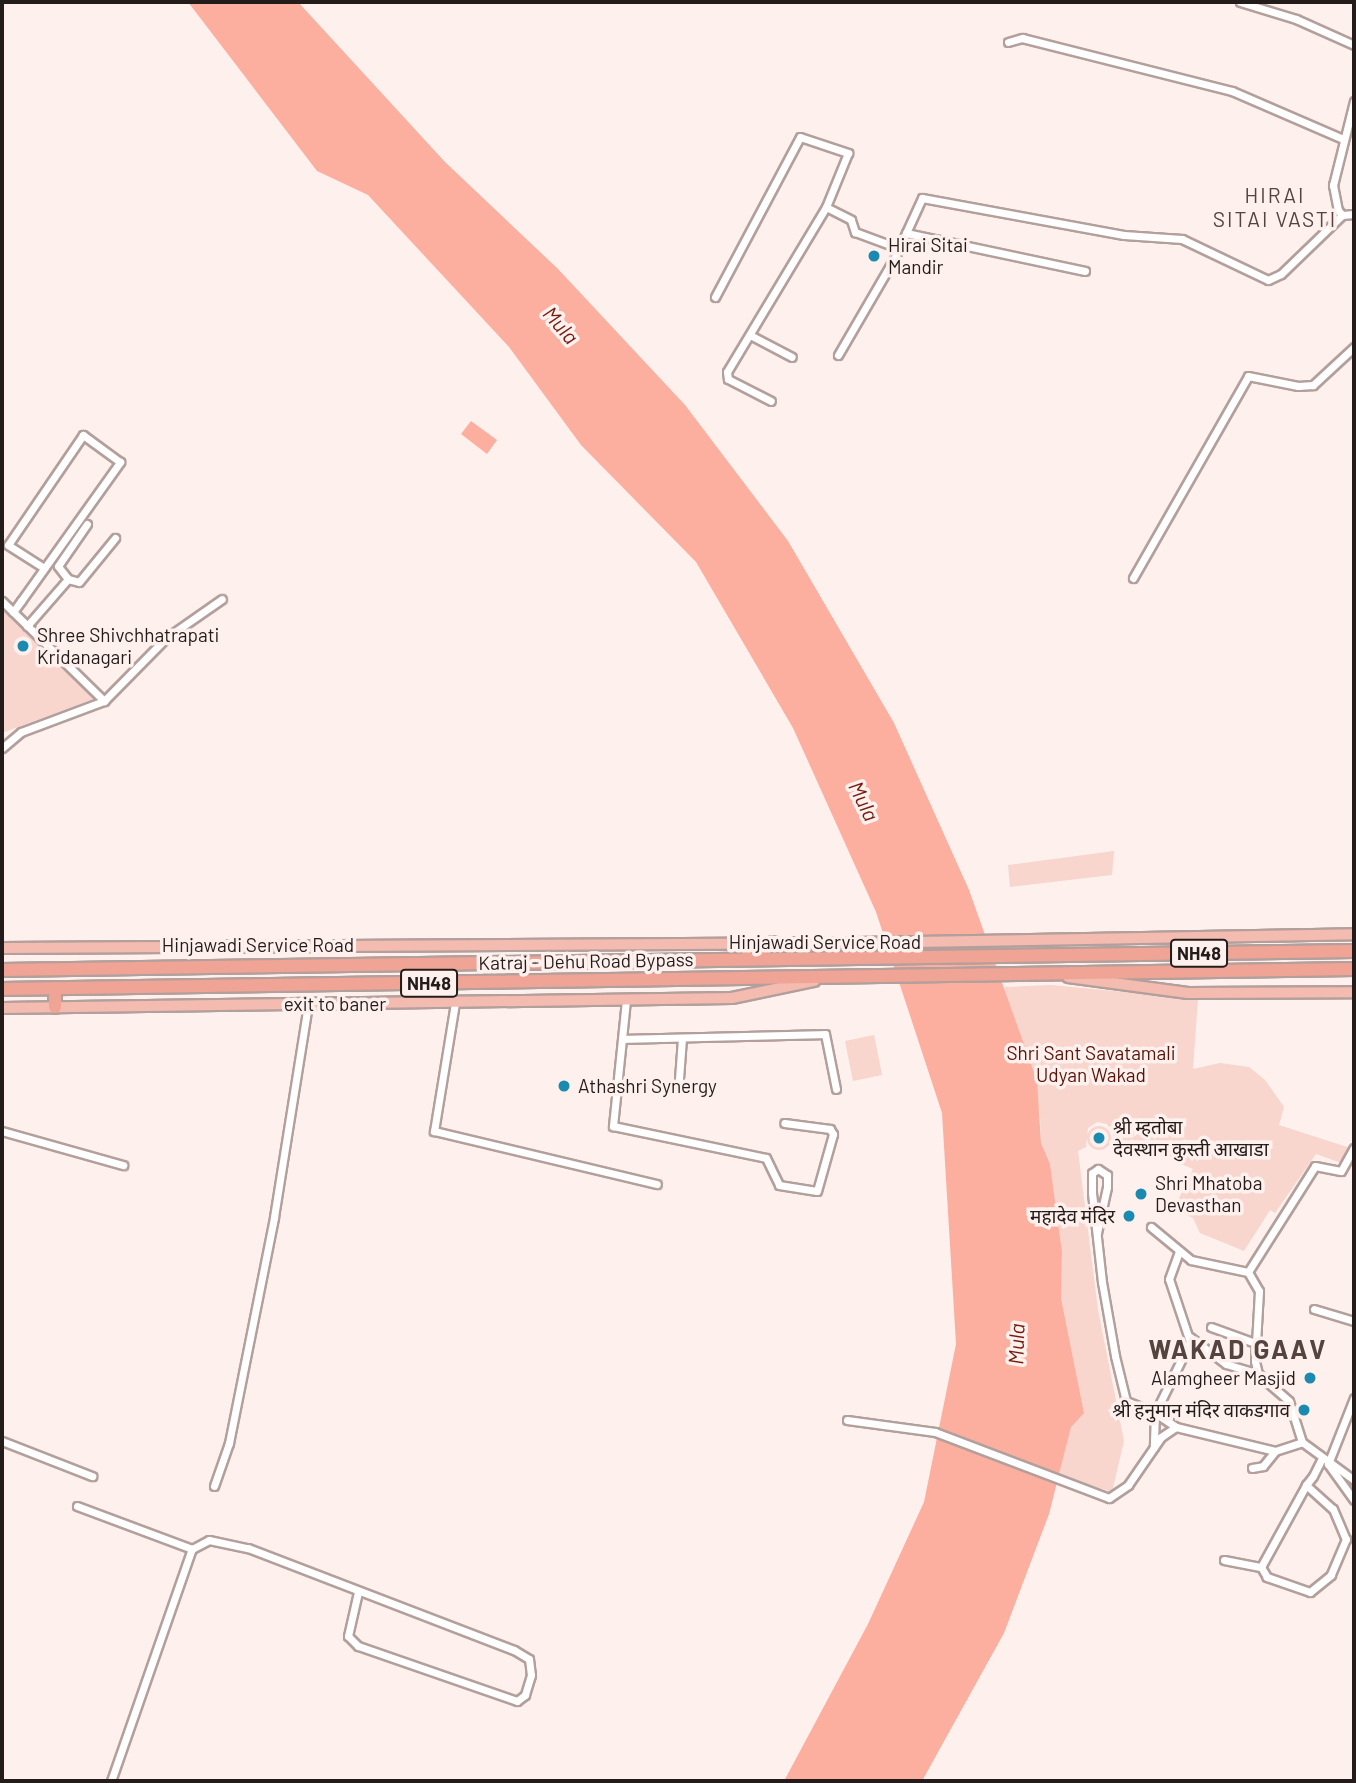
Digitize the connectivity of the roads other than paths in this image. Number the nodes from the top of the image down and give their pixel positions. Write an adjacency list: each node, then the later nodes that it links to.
1 (1240, 2): 3 (street)
2 (1008, 42): 5 (street)
3 (1354, 45)
4 (1354, 102): 5 (street)
5 (1343, 139): 7 (street)
6 (826, 207): 10 (street); 12 (street); 13 (street)
7 (1340, 213): 8 (street); 9 (street)
8 (1354, 214)
9 (906, 233): 10 (street); 11 (street)
10 (898, 248): 15 (street)
11 (1086, 271)
12 (715, 296)
13 (750, 335): 16 (street); 17 (street)
14 (1354, 346): 21 (street)
15 (838, 355)
16 (792, 357)
17 (771, 401)
18 (87, 524): 22 (street)
19 (115, 538): 22 (street)
20 (44, 568): 20 (street); 25 (street)
21 (1133, 578)
22 (68, 579): 26 (street)
23 (222, 599): 27 (street)
24 (2, 601): 25 (street)
25 (13, 612): 26 (street)
26 (27, 626): 27 (street)
27 (104, 701): 28 (street)
28 (2, 748)
29 (1354, 934): 30 (main road, Hinjawadi Service Road)
30 (773, 943): 31 (main road, Hinjawadi Service Road); 33 (highway)
31 (2, 948)
32 (1354, 951): 33 (highway, Katraj - Dehu Road Bypass / NH48)
33 (743, 960): 35 (highway, Katraj - Dehu Road Bypass / NH48)
34 (1354, 969): 36 (highway, NH48)
35 (2, 970)
36 (1048, 974): 37 (highway, Katraj - Dehu Road Bypass / NH48); 40 (main road)
37 (834, 976): 38 (highway, Katraj - Dehu Road Bypass / NH48); 41 (main road, exit to baner)
38 (55, 988): 39 (highway, Katraj - Dehu Road Bypass / NH48); 45 (highway)
39 (2, 989)
40 (1354, 992)
41 (626, 1000): 42 (main road, exit to baner); 47 (street)
42 (455, 1003): 43 (main road, exit to baner); 54 (street)
43 (308, 1004): 45 (main road, exit to baner); 77 (street)
44 (2, 1007): 45 (main road, exit to baner)
45 (55, 1007)
46 (682, 1038): 47 (street); 48 (street); 49 (street)
47 (623, 1039): 50 (street)
48 (678, 1079)
49 (836, 1090)
50 (784, 1123)
51 (2, 1131): 53 (street)
52 (1354, 1148): 58 (street)
53 (123, 1165)
54 (657, 1184)
55 (1151, 1227): 57 (street)
56 (1097, 1233): 56 (street); 66 (street)
57 (1179, 1251): 58 (street); 62 (street)
58 (1248, 1272): 63 (street)
59 (1314, 1309): 60 (street)
60 (1354, 1321)
61 (1211, 1327): 63 (street)
62 (1190, 1338): 64 (street); 66 (street)
63 (1255, 1343): 64 (street)
64 (1258, 1374): 70 (street)
65 (1354, 1398): 73 (street)
66 (1155, 1413): 68 (street); 71 (street)
67 (847, 1420): 71 (street)
68 (1176, 1427): 71 (street); 72 (street)
69 (2, 1441): 75 (street)
70 (1302, 1442): 72 (street); 73 (street)
71 (1154, 1448)
72 (1275, 1451): 74 (street)
73 (1324, 1462): 76 (street); 78 (street); 79 (street)
74 (1252, 1468)
75 (92, 1476)
76 (1354, 1480)
77 (214, 1486)
78 (1306, 1486): 83 (street); 83 (street)
79 (1354, 1500)
80 (77, 1506): 81 (street)
81 (192, 1549): 84 (street); 85 (street)
82 (1224, 1560): 83 (street)
83 (1261, 1567)
84 (358, 1592): 84 (street)
85 (111, 1781)

